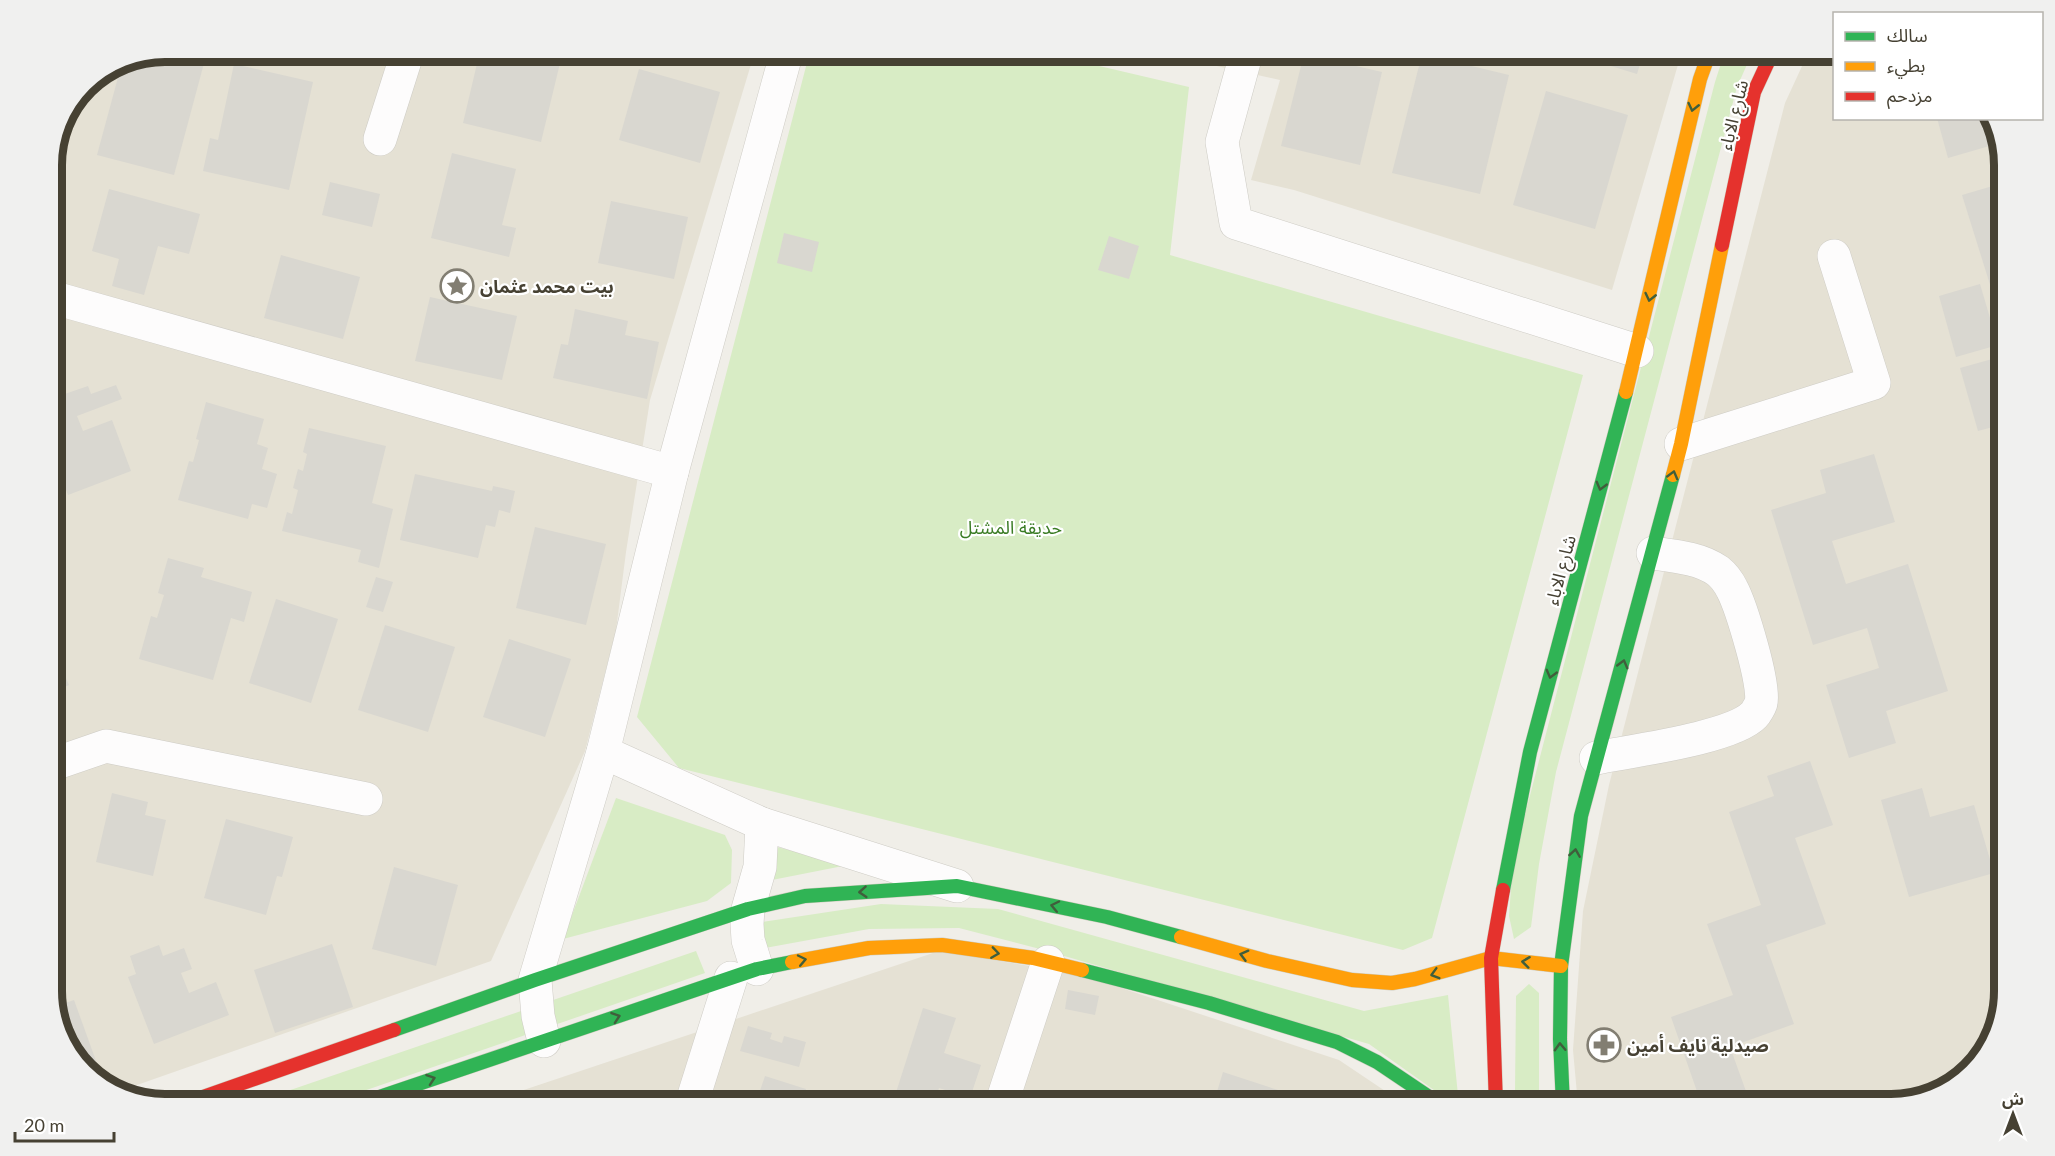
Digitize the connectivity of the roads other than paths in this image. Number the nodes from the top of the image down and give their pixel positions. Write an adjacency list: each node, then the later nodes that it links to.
1 (404, 62): 6 (street)
2 (784, 62): 11 (street)
3 (1244, 62): 9 (street)
4 (1706, 62): 9 (street, شارع الاباء, one-way to 9)
5 (1768, 62): 10 (street, شارع الاباء)
6 (380, 139)
7 (1834, 256): 10 (street)
8 (62, 300): 11 (street)
9 (1637, 351): 20 (street, شارع الاباء, one-way to 20)
10 (1681, 444): 12 (street, شارع الاباء, one-way to 10)
11 (672, 472): 13 (street)
12 (1653, 553): 14 (street, شارع الاباء, one-way to 12); 14 (street)
13 (603, 752): 17 (street); 24 (street)
14 (1596, 758): 22 (street, شارع الاباء, one-way to 14)
15 (62, 761): 16 (street)
16 (366, 799)
17 (762, 824): 18 (street); 19 (street)
18 (957, 886): 19 (street, one-way to 19); 20 (street, one-way to 18)
19 (748, 909): 23 (street); 24 (street)
20 (1491, 958): 22 (street, one-way to 20); 31 (street, شارع الاباء)
21 (1048, 962): 23 (street, one-way to 21); 29 (street); 30 (street)
22 (1561, 966): 32 (street, شارع الاباء, one-way to 22)
23 (744, 974): 25 (street, one-way to 23); 28 (street)
24 (535, 980): 25 (street); 26 (street)
25 (544, 1041): 27 (street, one-way to 25)
26 (211, 1094)
27 (394, 1094)
28 (695, 1094)
29 (1005, 1094)
30 (1425, 1094)
31 (1496, 1094)
32 (1562, 1094)

